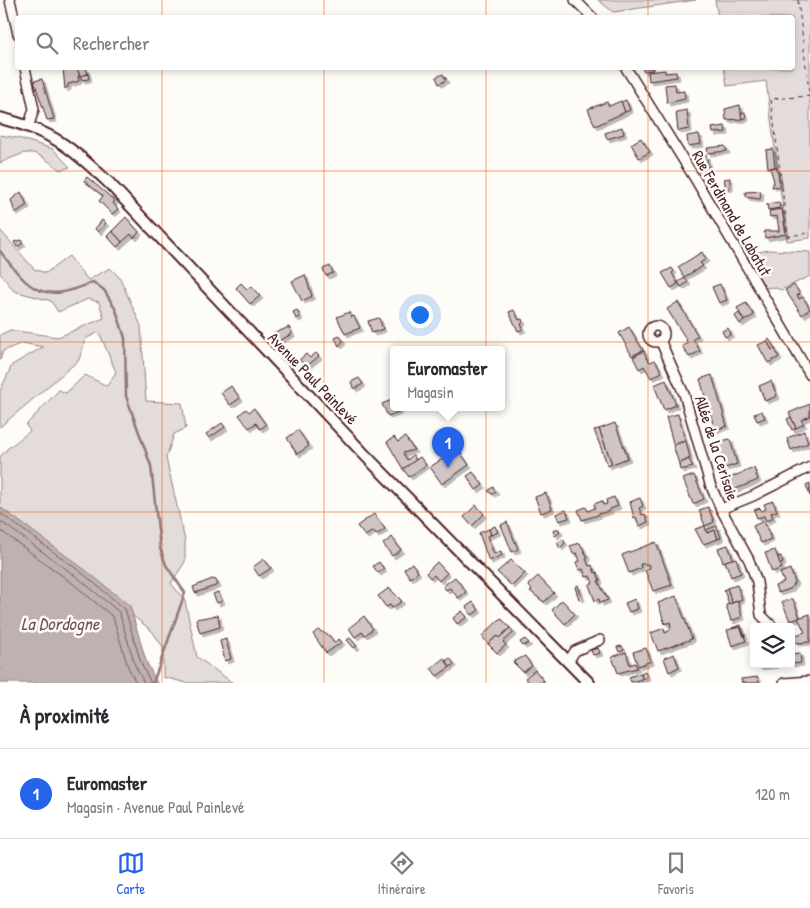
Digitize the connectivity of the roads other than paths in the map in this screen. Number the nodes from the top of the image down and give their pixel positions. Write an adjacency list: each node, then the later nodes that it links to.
1 (10, 0): 4 (street)
2 (575, 0): 3 (street)
3 (590, 15)
4 (15, 21)
5 (25, 70): 8 (street)
6 (627, 70): 10 (street, Rue Ferdinand de Labatut)
7 (0, 118): 8 (main road, Avenue Paul Painlevé)
8 (29, 125): 15 (main road, Avenue Paul Painlevé)
9 (660, 340): 12 (street, Allée de la Cerisaie)
10 (810, 375)
11 (810, 467): 12 (street)
12 (721, 509): 13 (street, Allée de la Cerisaie)
13 (762, 623)
14 (600, 640): 15 (street)
15 (568, 662): 17 (main road, Avenue Paul Painlevé)
16 (810, 681): 18 (street)
17 (589, 683)
18 (784, 683)

